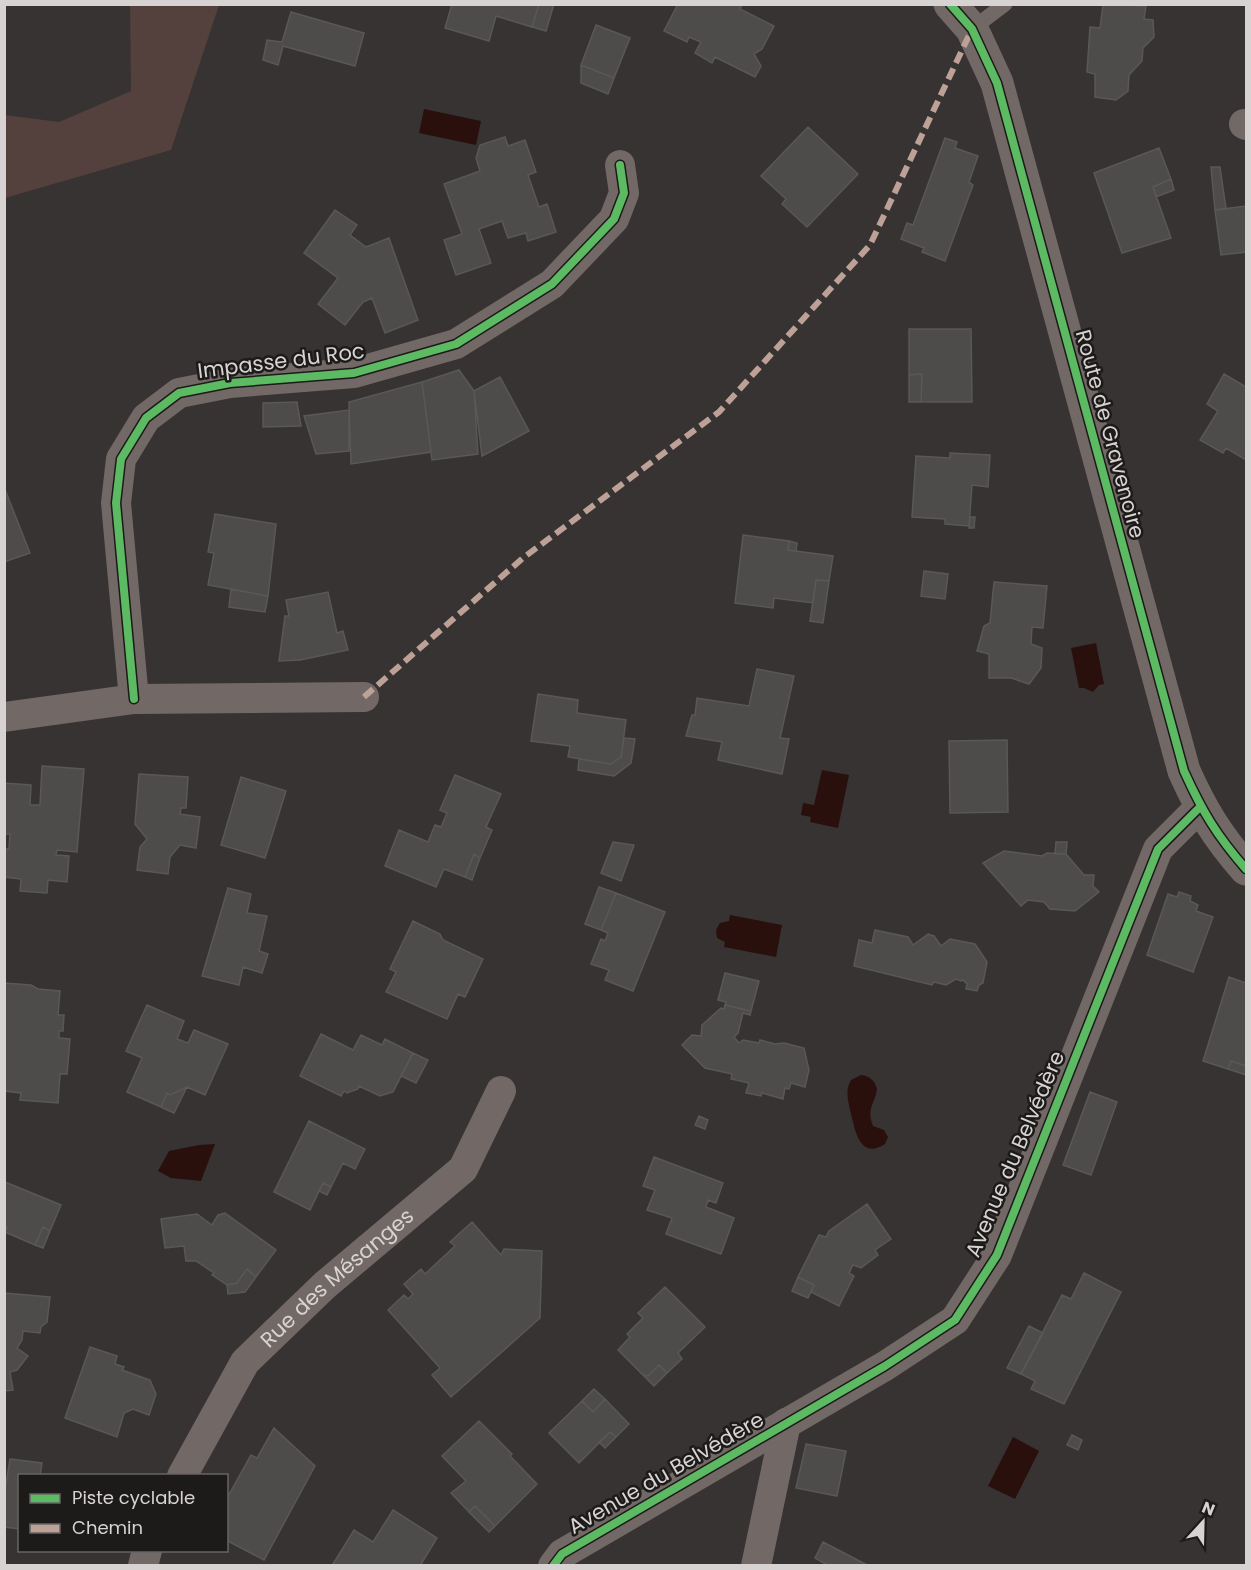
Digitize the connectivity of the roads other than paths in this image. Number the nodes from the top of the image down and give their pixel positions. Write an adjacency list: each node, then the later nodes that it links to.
1 (950, 4): 3 (street, Route de Gravenoire)
2 (1005, 4): 3 (lane)
3 (972, 29): 8 (street, Route de Gravenoire)
4 (620, 165): 6 (street, Impasse du Roc)
5 (364, 697): 6 (street)
6 (134, 699): 7 (street)
7 (4, 717)
8 (1200, 807): 9 (street, Route de Gravenoire); 11 (street, Avenue du Belvédère)
9 (1246, 869)
10 (501, 1090): 12 (street, Rue des Mésanges)
11 (786, 1423): 13 (street, Avenue du Belvédère); 14 (street)
12 (183, 1474)
13 (553, 1566)
14 (756, 1566)

